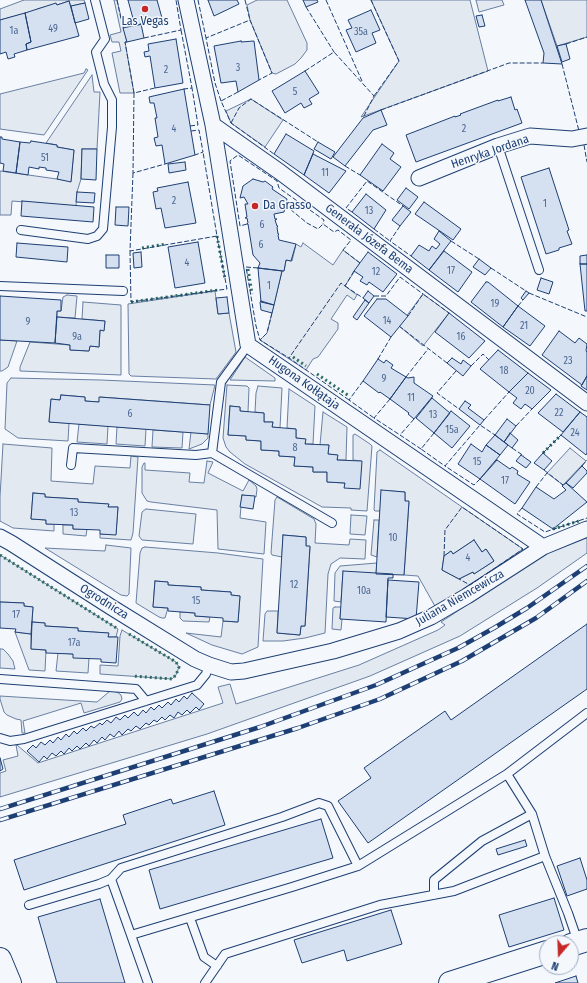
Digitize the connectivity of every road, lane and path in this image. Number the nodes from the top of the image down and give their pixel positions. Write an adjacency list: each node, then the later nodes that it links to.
1 (95, 0): 7 (lane)
2 (186, 0): 3 (street)
3 (212, 125): 11 (street); 12 (street, Generała Józefa Bema)
4 (587, 136): 5 (street, Henryka Jordana)
5 (498, 146): 6 (street, Henryka Jordana); 8 (lane)
6 (419, 178)
7 (21, 230)
8 (539, 270)
9 (0, 286): 10 (lane)
10 (123, 291)
11 (248, 345): 13 (lane); 18 (street, Hugona Kołłątaja)
12 (587, 403)
13 (212, 453): 14 (lane); 15 (lane)
14 (71, 465)
15 (332, 523)
16 (587, 529): 18 (street, Juliana Niemcewicza)
17 (0, 537): 19 (street, Ogrodnicza)
18 (542, 548): 19 (street, Juliana Niemcewicza)
19 (209, 665): 21 (lane)
20 (0, 679): 21 (lane)
21 (146, 701): 23 (lane)
22 (587, 712): 24 (lane)
23 (0, 738)
24 (507, 774): 25 (lane); 27 (lane)
25 (532, 814): 26 (lane); 29 (lane)
26 (545, 856): 29 (lane); 33 (lane)
27 (358, 866): 28 (lane); 31 (lane)
28 (111, 879): 30 (lane); 32 (lane)
29 (434, 895): 36 (lane)
30 (29, 905)
31 (190, 918): 32 (lane); 36 (lane)
32 (131, 935): 38 (lane)
33 (576, 935)
34 (539, 955): 40 (street)
35 (0, 959): 37 (street)
36 (217, 966): 39 (lane)
37 (10, 983)
38 (148, 983)
39 (205, 983)
40 (450, 983)

